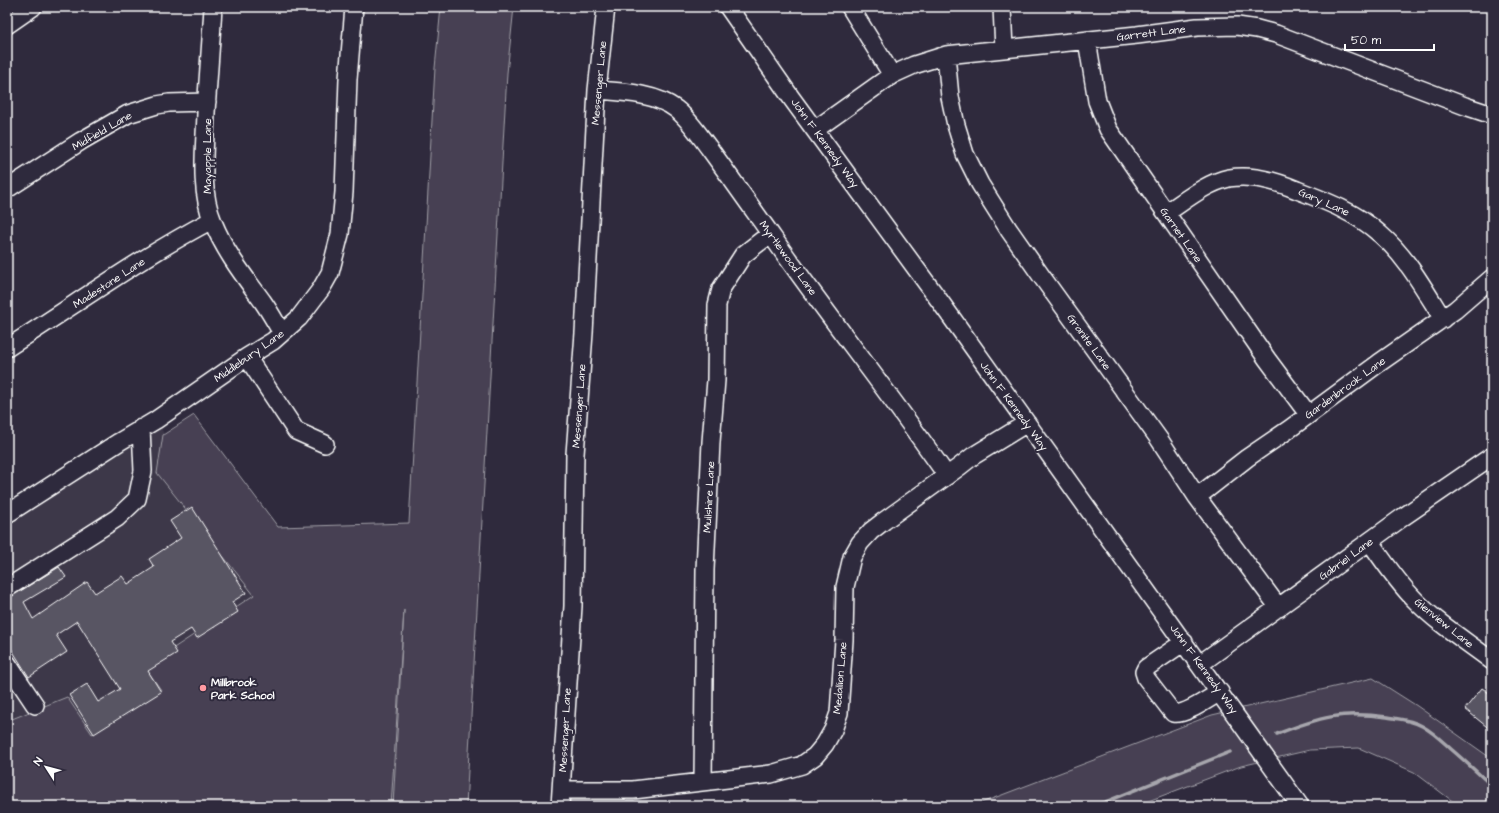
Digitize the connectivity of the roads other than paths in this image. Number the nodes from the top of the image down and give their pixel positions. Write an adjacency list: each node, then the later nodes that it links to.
1 (33, 7): 8 (street)
2 (213, 7): 14 (street, Mayapple Lane)
3 (354, 7): 23 (street, Middlebury Lane)
4 (606, 7): 13 (street, Messenger Lane)
5 (728, 7): 16 (street, John F Kennedy Way)
6 (850, 7): 12 (street)
7 (1002, 7): 10 (street)
8 (7, 25)
9 (1087, 40): 10 (street, Garrett Lane); 15 (street, Garrett Lane); 18 (street, Garnet Lane)
10 (1004, 49): 11 (street, Garrett Lane)
11 (946, 55): 12 (street, Garrett Lane); 32 (street, Granite Lane)
12 (892, 75): 16 (street, Garrett Lane)
13 (598, 90): 20 (street, Myrtlewood Lane); 44 (street, Messenger Lane)
14 (207, 102): 17 (street, Midfield Lane); 19 (street, Mayapple Lane)
15 (1492, 114)
16 (816, 129): 27 (street, John F Kennedy Way)
17 (7, 189)
18 (1166, 213): 22 (street, Gary Lane); 26 (street, Garnet Lane)
19 (212, 220): 23 (street, Mayapple Lane); 24 (street, Madestone Lane)
20 (770, 234): 31 (street, Myrtlewood Lane); 43 (street, Mullshire Lane)
21 (1492, 278): 22 (street, Gardenbrook Lane)
22 (1443, 319): 26 (street, Gardenbrook Lane)
23 (282, 333): 25 (street, Middlebury Lane)
24 (7, 348)
25 (247, 357): 28 (street, Middlebury Lane); 29 (street)
26 (1308, 414): 32 (street, Gardenbrook Lane)
27 (1027, 423): 31 (street, Medallion Lane); 37 (street, John F Kennedy Way)
28 (141, 428): 33 (street, Middlebury Lane); 35 (street)
29 (325, 444)
30 (1492, 456): 34 (street, Gabriel Lane)
31 (947, 476): 43 (street, Medallion Lane)
32 (1197, 497): 36 (street, Granite Lane)
33 (7, 514)
34 (1370, 542): 36 (street, Gabriel Lane); 38 (street, Glenview Lane)
35 (7, 588)
36 (1279, 608): 40 (street, Gabriel Lane)
37 (1184, 642): 40 (street, John F Kennedy Way); 41 (street)
38 (1492, 661)
39 (7, 663): 42 (street)
40 (1200, 664): 41 (street, John F Kennedy Way)
41 (1220, 692): 45 (street, John F Kennedy Way)
42 (35, 705)
43 (703, 781): 44 (street, Medallion Lane)
44 (561, 798)
45 (1300, 806)

